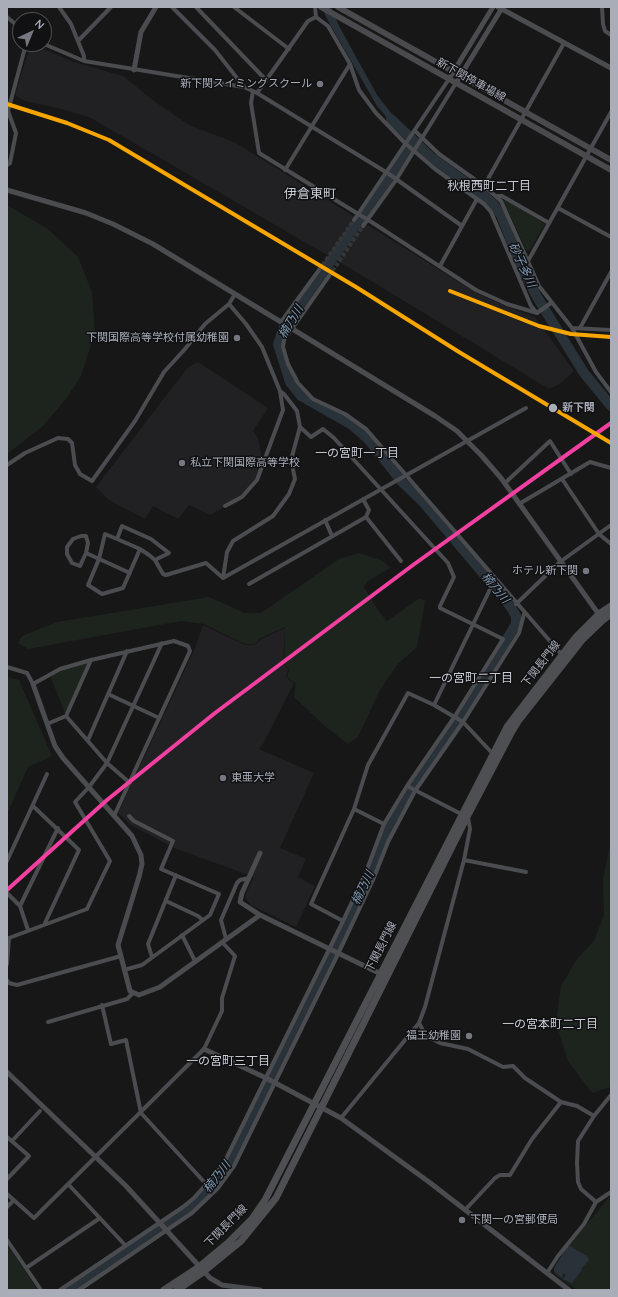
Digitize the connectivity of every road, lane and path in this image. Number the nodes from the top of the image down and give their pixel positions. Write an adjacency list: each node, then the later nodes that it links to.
1 (59, 7): 15 (street)
2 (111, 7): 15 (street)
3 (156, 7): 23 (street)
4 (172, 7): 29 (street)
5 (234, 7): 18 (street)
6 (315, 7): 13 (street)
7 (321, 7): 26 (main road, 新下関停車場線)
8 (338, 7): 24 (main road, 新下関停車場線)
9 (493, 7): 24 (street)
10 (602, 7): 14 (street)
11 (199, 8): 27 (street)
12 (501, 8): 16 (street); 25 (street)
13 (316, 17): 18 (street); 21 (street)
14 (611, 35)
15 (78, 41): 20 (street)
16 (564, 43): 22 (street); 32 (street)
17 (52, 47): 20 (street)
18 (289, 49): 27 (street)
19 (23, 52): 31 (street)
20 (84, 61): 23 (street)
21 (350, 64): 35 (street); 38 (street)
22 (611, 68)
23 (134, 70): 29 (street)
24 (454, 71): 25 (main road, 新下関停車場線); 26 (street)
25 (461, 75): 28 (street); 32 (main road, 新下関停車場線)
26 (449, 79): 28 (main road, 新下関停車場線); 36 (street)
27 (266, 80): 30 (street)
28 (456, 83): 34 (main road, 新下関停車場線); 37 (street)
29 (244, 87): 30 (street)
30 (255, 92): 35 (street); 44 (street)
31 (8, 99): 43 (street)
32 (526, 112): 34 (street); 39 (main road, 新下関停車場線)
33 (611, 112): 39 (street)
34 (522, 120): 41 (main road, 新下関停車場線); 48 (street)
35 (311, 126): 44 (street); 46 (street)
36 (414, 131): 37 (street); 38 (street)
37 (422, 139): 40 (street); 48 (street)
38 (407, 144): 40 (street); 46 (street)
39 (591, 148): 41 (street); 42 (main road, 新下関停車場線)
40 (414, 150): 47 (street); 51 (street)
41 (587, 156): 45 (main road, 新下関停車場線); 52 (street)
42 (611, 160)
43 (7, 165)
44 (285, 170): 59 (street, bridge)
45 (611, 170)
46 (388, 173): 47 (street); 53 (street)
47 (395, 179): 55 (street); 56 (street)
48 (484, 186): 50 (street)
49 (7, 190): 63 (street)
50 (497, 196): 54 (street); 58 (street)
51 (477, 199): 56 (street); 66 (street)
52 (558, 208): 54 (street); 57 (street)
53 (354, 220)
54 (549, 224): 58 (street)
55 (363, 226)
56 (462, 226): 59 (street)
57 (611, 237)
58 (528, 261): 65 (street)
59 (440, 266): 66 (street)
60 (319, 270): 67 (street)
61 (611, 272): 69 (street)
62 (329, 276): 70 (street)
63 (235, 294): 64 (street); 67 (street)
64 (229, 304): 72 (street); 77 (street)
65 (550, 304): 66 (street); 68 (street)
66 (538, 313)
67 (281, 322): 70 (street)
68 (572, 328): 69 (street); 73 (street)
69 (580, 328): 71 (street)
70 (291, 329): 76 (street); 80 (street)
71 (611, 330)
72 (280, 391): 75 (street); 86 (street)
73 (611, 392)
74 (526, 408): 76 (street)
75 (300, 427): 83 (street); 101 (street)
76 (467, 441): 80 (street); 82 (street)
77 (7, 465)
78 (611, 468): 79 (street)
79 (571, 474): 81 (street); 82 (street)
80 (407, 476): 83 (street); 102 (street)
81 (562, 479): 85 (street); 90 (street)
82 (505, 483): 85 (street)
83 (381, 489): 84 (street); 109 (street)
84 (363, 499): 87 (street); 88 (street)
85 (519, 504): 99 (street)
86 (225, 506)
87 (366, 517): 91 (street); 98 (street)
88 (325, 520): 91 (street); 101 (street)
89 (611, 525): 90 (street)
90 (599, 534): 93 (street); 99 (street)
91 (332, 536): 103 (street)
92 (117, 539): 94 (street); 96 (street); 97 (street)
93 (611, 544)
94 (140, 549): 97 (street); 100 (street)
95 (86, 553): 95 (street); 96 (street)
96 (99, 559): 100 (street); 100 (street)
97 (155, 560): 101 (street)
98 (401, 561)
99 (560, 562): 104 (street); 108 (street)
100 (130, 573)
101 (223, 578)
102 (495, 579): 104 (street); 109 (street)
103 (248, 584)
104 (516, 604): 106 (street)
105 (611, 606): 108 (main road, 下関長門線)
106 (524, 614): 112 (street); 122 (street)
107 (611, 614): 108 (main road, 下関長門線)
108 (601, 617): 112 (main road, 下関長門線)
109 (473, 624): 117 (street); 120 (street)
110 (162, 643): 111 (street); 118 (street); 128 (street)
111 (127, 651): 113 (street); 116 (street)
112 (564, 658): 125 (main road, 下関長門線)
113 (91, 660): 115 (street); 119 (street)
114 (7, 667): 115 (street)
115 (33, 684): 123 (street)
116 (108, 694): 118 (street); 124 (street)
117 (434, 705): 120 (street); 133 (street)
118 (133, 706): 121 (street); 126 (street)
119 (66, 716): 123 (street); 124 (street)
120 (455, 716): 122 (street); 129 (street)
121 (158, 717)
122 (463, 722): 125 (street); 131 (street)
123 (47, 724): 130 (street)
124 (88, 740): 126 (street)
125 (495, 756): 136 (main road, 下関長門線)
126 (107, 763): 128 (street); 130 (street)
127 (47, 774): 132 (street)
128 (130, 782): 134 (street)
129 (407, 786): 131 (street); 137 (street)
130 (90, 787): 134 (street); 151 (street)
131 (415, 791): 136 (street); 157 (street)
132 (33, 806): 138 (street); 141 (street)
133 (354, 809): 137 (street); 150 (street)
134 (114, 816): 158 (street)
135 (129, 816): 143 (street)
136 (465, 816): 140 (street); 163 (main road, 下関長門線)
137 (384, 824): 150 (street)
138 (58, 828): 147 (street); 151 (street)
139 (260, 853): 144 (street)
140 (464, 860): 142 (street); 168 (street)
141 (7, 861)
142 (526, 872)
143 (176, 875): 146 (street); 149 (street)
144 (249, 878): 148 (street); 155 (street)
145 (7, 893): 147 (street)
146 (166, 901): 149 (street); 159 (street)
147 (20, 906): 152 (street)
148 (260, 915): 155 (street); 156 (street)
149 (203, 920): 153 (street)
150 (343, 921): 156 (street)
151 (45, 923): 152 (street)
152 (28, 930): 154 (street)
153 (182, 935): 159 (street); 160 (street)
154 (8, 938): 161 (street)
155 (224, 940): 160 (street); 169 (street)
156 (329, 949): 157 (street); 171 (street)
157 (337, 953): 163 (street); 172 (street)
158 (121, 956): 162 (street); 164 (street)
159 (152, 957): 162 (street)
160 (195, 961): 165 (street)
161 (7, 964)
162 (124, 970): 165 (street)
163 (383, 975): 175 (main road, 下関長門線)
164 (7, 980)
165 (133, 993): 166 (street)
166 (102, 1005): 167 (street); 177 (street)
167 (48, 1022)
168 (419, 1024): 174 (street); 179 (street)
169 (204, 1049): 171 (street); 177 (street)
170 (7, 1072): 182 (street)
171 (267, 1078): 172 (street); 185 (street)
172 (275, 1082): 175 (street); 194 (street)
173 (611, 1095): 178 (street)
174 (561, 1102): 178 (street); 191 (street)
175 (318, 1105): 179 (street); 198 (main road, 下関長門線)
176 (40, 1111): 181 (street)
177 (141, 1113): 182 (street); 185 (street)
178 (594, 1116): 189 (street)
179 (341, 1118): 191 (street)
180 (7, 1137): 181 (street)
181 (12, 1141): 183 (street)
182 (96, 1157): 184 (street); 193 (street)
183 (7, 1179)
184 (68, 1184): 188 (street); 192 (street)
185 (206, 1184): 193 (street)
186 (611, 1192): 189 (street)
187 (7, 1194): 188 (street)
188 (14, 1200): 190 (street)
189 (596, 1202): 199 (street)
190 (7, 1207)
191 (464, 1210): 199 (street)
192 (100, 1218): 196 (street); 197 (street)
193 (160, 1223): 194 (street); 196 (street)
194 (166, 1230): 198 (street); 202 (street)
195 (7, 1240): 197 (street)
196 (125, 1245): 201 (street)
197 (26, 1268): 200 (street)
198 (201, 1269): 203 (main road, 下関長門線); 204 (main road, 下関長門線); 205 (street)
199 (547, 1273): 206 (street)
200 (40, 1290)
201 (60, 1290)
202 (79, 1290)
203 (164, 1290)
204 (177, 1290)
205 (260, 1290)
206 (569, 1290)

